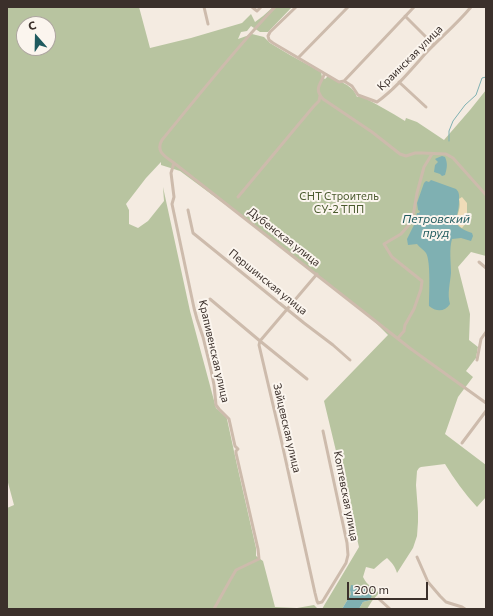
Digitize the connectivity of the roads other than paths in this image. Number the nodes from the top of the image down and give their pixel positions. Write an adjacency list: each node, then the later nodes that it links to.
1 (204, 7): 10 (street)
2 (252, 7): 3 (street)
3 (261, 7)
4 (275, 7): 19 (street, Дубенская улица)
5 (296, 7): 12 (street)
6 (348, 7): 12 (street)
7 (414, 7): 9 (street)
8 (471, 7): 11 (street, Краинская улица)
9 (405, 16): 11 (street); 14 (street)
10 (208, 24)
11 (434, 45): 15 (street, Краинская улица)
12 (298, 58): 13 (street)
13 (322, 72): 14 (street); 16 (street)
14 (344, 81): 15 (street, Краинская улица)
15 (399, 82): 17 (street)
16 (320, 96): 18 (street); 21 (street)
17 (426, 107)
18 (432, 154): 20 (street); 29 (street)
19 (174, 163): 25 (street, Дубенская улица); 41 (street, Крапивенская улица)
20 (486, 195)
21 (238, 197)
22 (188, 210): 27 (street, Першинская улица)
23 (479, 262): 24 (street)
24 (486, 268)
25 (317, 274): 27 (street); 29 (street, Дубенская улица)
26 (210, 299): 30 (street)
27 (287, 309): 30 (street); 31 (street, Першинская улица)
28 (486, 332): 32 (street)
29 (398, 338): 34 (street, Дубенская улица)
30 (260, 341): 33 (street); 40 (street, Зайцевская улица)
31 (350, 360)
32 (478, 360)
33 (307, 379)
34 (486, 403)
35 (486, 411): 37 (street)
36 (324, 431): 40 (street, Коптевская улица)
37 (462, 443)
38 (417, 557): 43 (street)
39 (379, 599): 42 (street)
40 (318, 603)
41 (214, 609)
42 (390, 609)
43 (465, 609)

